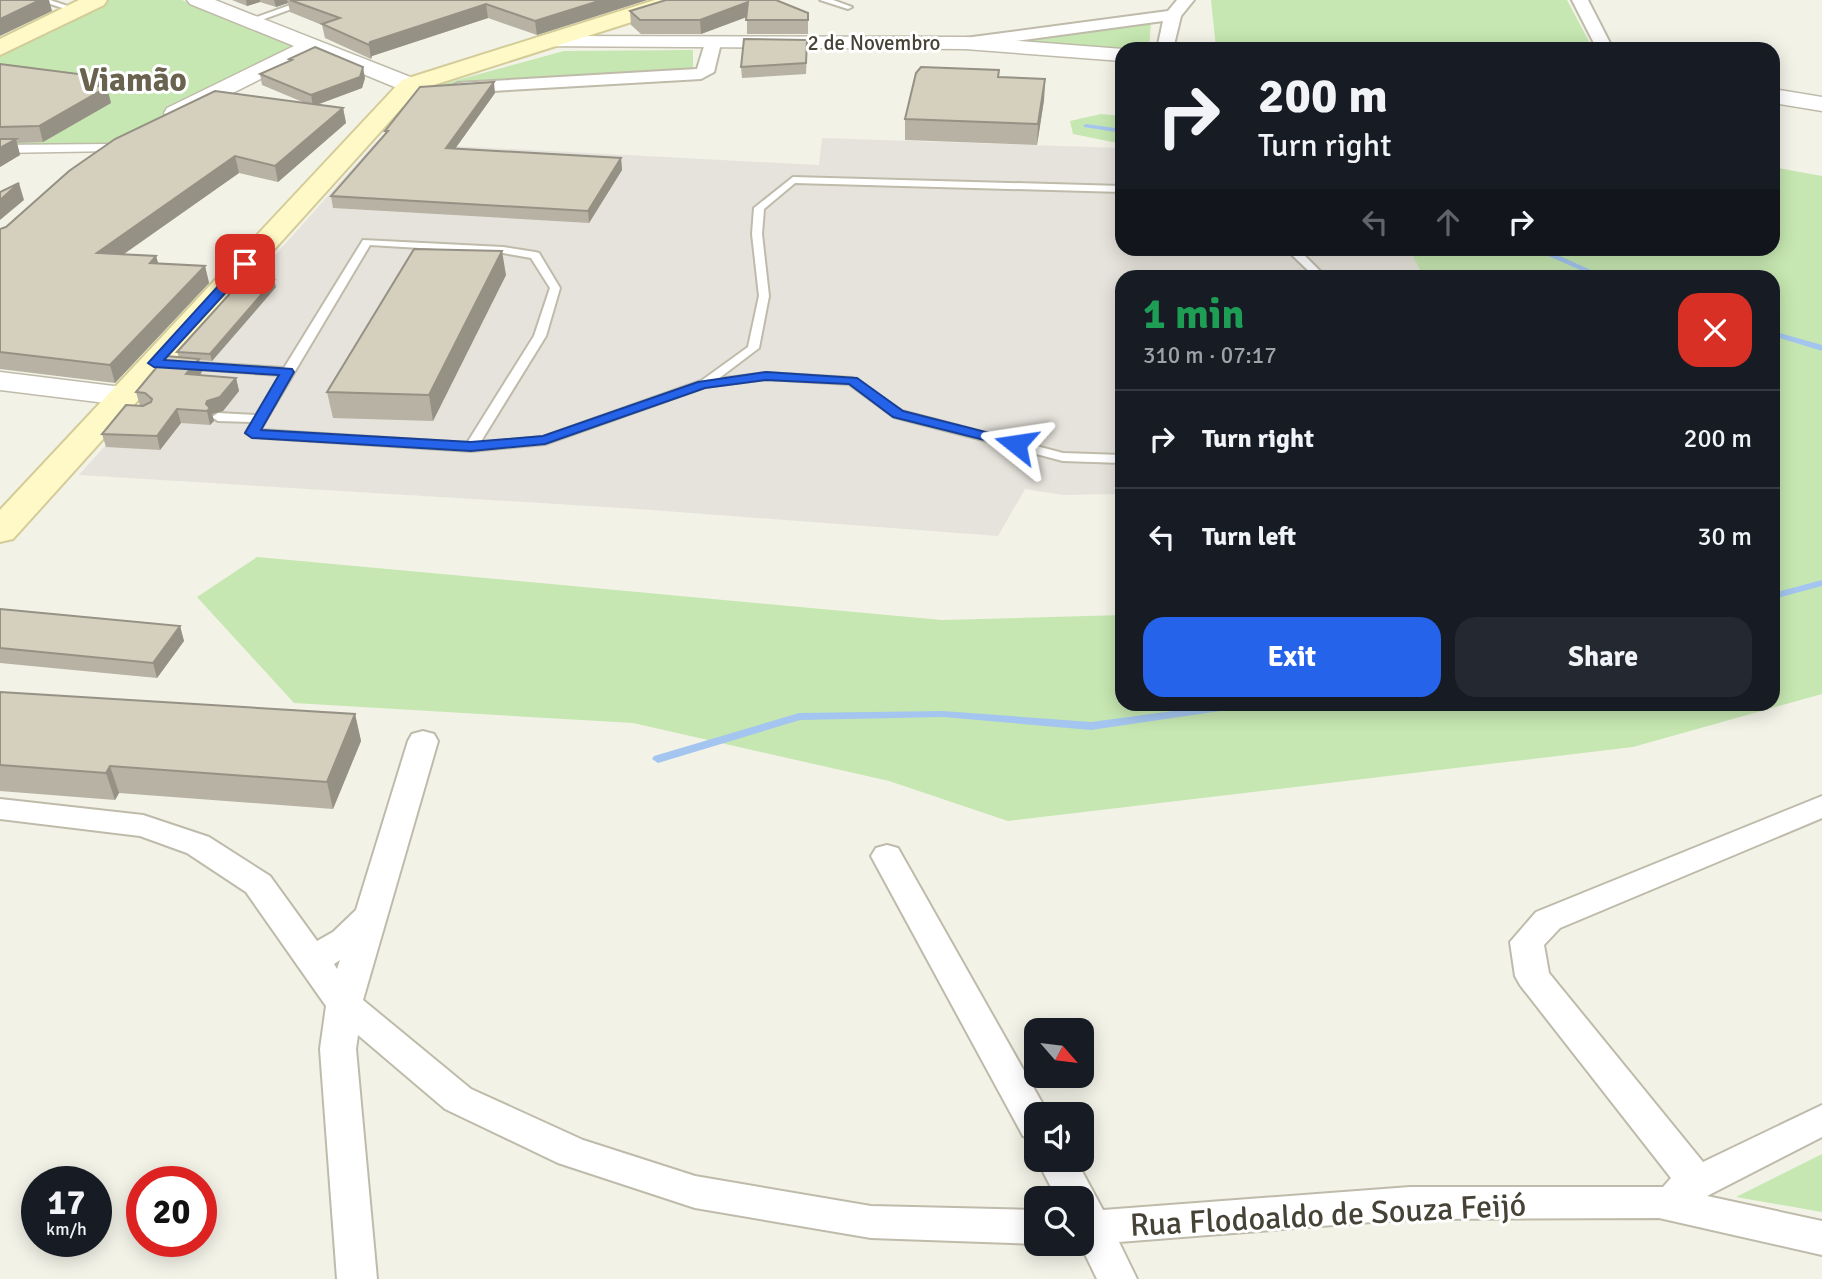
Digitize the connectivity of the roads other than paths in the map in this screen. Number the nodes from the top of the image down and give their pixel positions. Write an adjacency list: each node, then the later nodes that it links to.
1 (42, 0): 10 (lane)
2 (96, 0): 10 (main road)
3 (197, 0): 12 (street)
4 (312, 0): 12 (lane)
5 (677, 0): 13 (main road)
6 (824, 0): 9 (lane)
7 (1186, 0): 11 (street)
8 (1580, 0): 15 (street)
9 (848, 7)
10 (75, 10): 19 (main road)
11 (1173, 15): 14 (street); 17 (street)
12 (250, 21): 18 (street)
13 (543, 42): 16 (street, 2 de Novembro); 21 (main road)
14 (1167, 42)
15 (1601, 42)
16 (713, 43): 17 (street, 2 de Novembro); 21 (street)
17 (965, 43): 20 (street, 2 de Novembro)
18 (313, 45): 21 (street); 24 (street)
19 (0, 48)
20 (1115, 54)
21 (410, 85): 32 (main road)
22 (1780, 97): 23 (street)
23 (1822, 104)
24 (154, 124)
25 (132, 136): 26 (street)
26 (110, 148): 27 (street); 28 (street)
27 (0, 149)
28 (74, 174)
29 (1115, 189): 35 (lane)
30 (1298, 256): 31 (lane)
31 (1313, 270)
32 (154, 363): 33 (lane); 36 (main road)
33 (287, 372): 38 (lane); 39 (lane)
34 (0, 381): 36 (street)
35 (703, 384): 39 (lane); 40 (lane)
36 (118, 406): 41 (main road)
37 (218, 417): 38 (lane)
38 (260, 419): 39 (lane)
39 (471, 447)
40 (1115, 459)
41 (0, 531)
42 (423, 741): 46 (street)
43 (1822, 806): 51 (street)
44 (0, 809): 47 (street)
45 (887, 856): 49 (street)
46 (371, 915): 47 (street); 48 (street)
47 (313, 960): 48 (street)
48 (344, 1004): 54 (street); 57 (street)
49 (1024, 1103)
50 (1822, 1121): 51 (street)
51 (1697, 1184): 52 (street)
52 (1658, 1202): 53 (street, Rua Flodoaldo de Souza Feijó); 56 (street, Rua Flodoaldo de Souza Feijó)
53 (1094, 1215)
54 (1024, 1227)
55 (1094, 1236): 58 (street)
56 (1822, 1238)
57 (358, 1279)
58 (1117, 1279)

